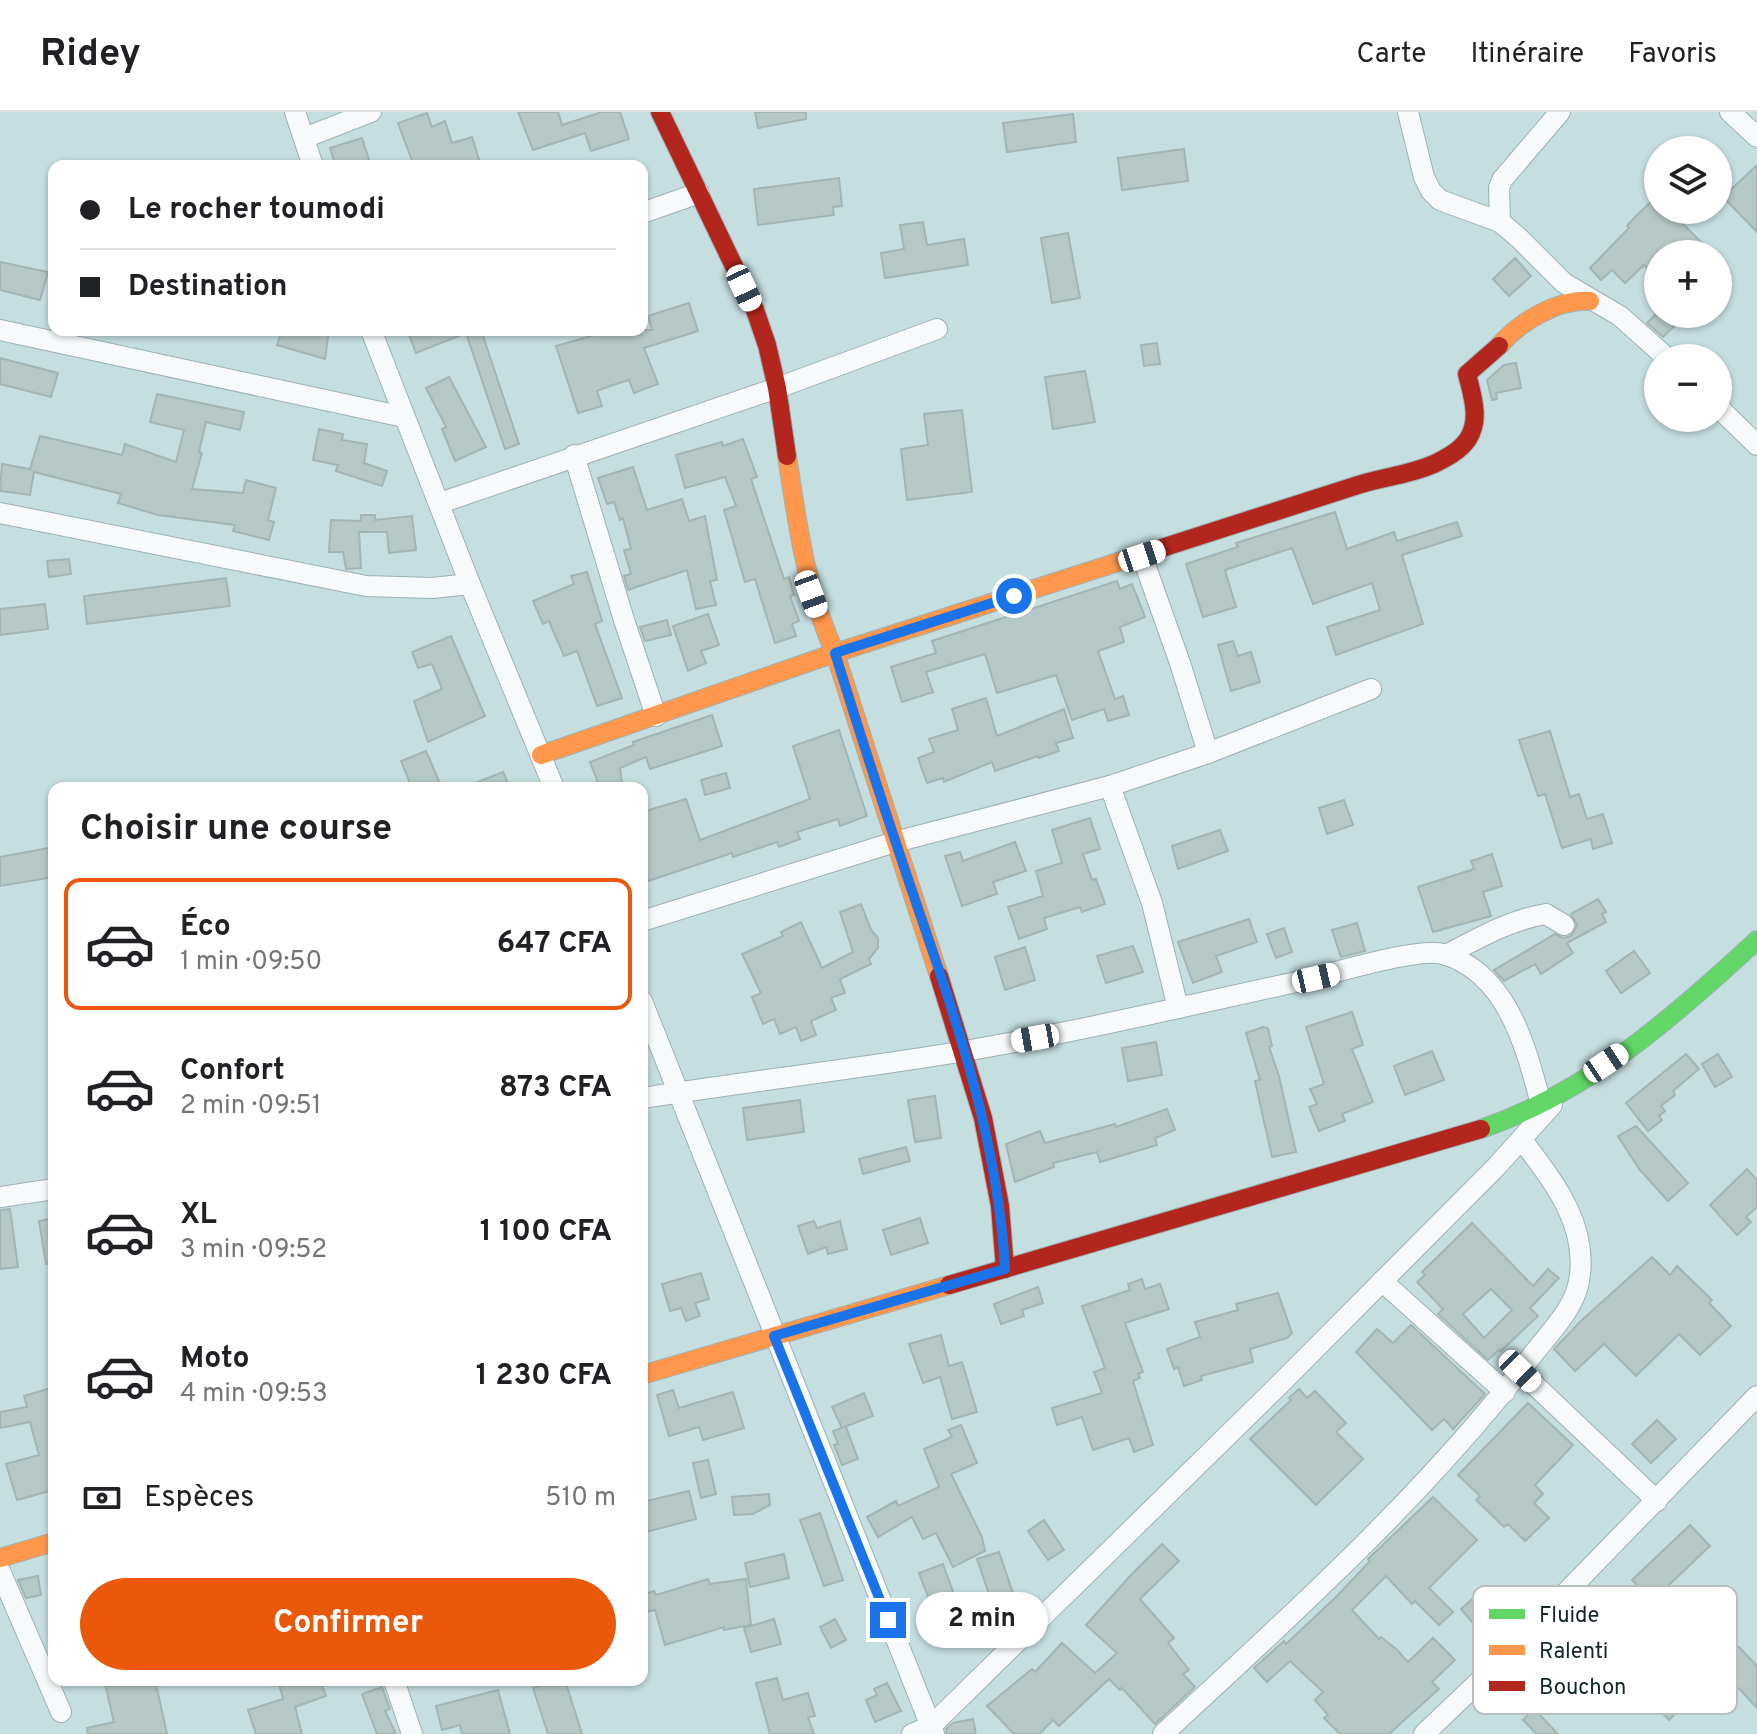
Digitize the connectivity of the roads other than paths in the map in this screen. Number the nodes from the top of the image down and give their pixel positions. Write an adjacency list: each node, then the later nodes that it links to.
1 (295, 112): 8 (street)
2 (371, 112): 8 (street)
3 (660, 112): 10 (street)
4 (1408, 112): 12 (street)
5 (1560, 112): 12 (street)
6 (1730, 112): 7 (street)
7 (1757, 137)
8 (304, 138): 9 (street)
9 (311, 160)
10 (699, 193): 11 (street); 18 (street)
11 (648, 211)
12 (1500, 222): 13 (street)
13 (1590, 301): 17 (street); 25 (street)
14 (937, 329): 18 (street)
15 (0, 330): 19 (street)
16 (373, 336): 19 (street)
17 (1651, 344)
18 (777, 388): 22 (street); 27 (street)
19 (404, 417): 23 (street)
20 (1732, 421): 21 (street)
21 (1757, 445)
22 (574, 455): 23 (street); 29 (street)
23 (440, 503): 26 (street)
24 (0, 513): 26 (street)
25 (1142, 556): 27 (street); 30 (street)
26 (470, 584): 31 (street)
27 (835, 653): 29 (street); 34 (street)
28 (1371, 689): 30 (street)
29 (656, 716): 31 (street)
30 (1208, 753): 33 (street)
31 (541, 755): 32 (street)
32 (552, 782)
33 (1110, 786): 34 (street); 39 (street)
34 (895, 842): 35 (street); 41 (street)
35 (648, 919)
36 (1564, 925): 38 (street)
37 (1757, 940): 43 (street)
38 (1446, 955): 39 (street); 45 (street)
39 (1178, 1008): 41 (street)
40 (648, 1016): 42 (street)
41 (963, 1051): 42 (street); 49 (street)
42 (679, 1092): 44 (street); 51 (street)
43 (1563, 1093): 45 (street); 46 (street)
44 (648, 1097)
45 (1541, 1104): 49 (street)
46 (1522, 1140): 50 (street); 52 (street)
47 (48, 1190): 48 (street)
48 (0, 1197)
49 (1005, 1269): 51 (street)
50 (1382, 1281): 54 (street); 66 (street)
51 (774, 1336): 53 (street); 66 (street)
52 (1520, 1371): 54 (street); 56 (street)
53 (648, 1373)
54 (1505, 1392): 68 (street)
55 (1757, 1396): 56 (street)
56 (1657, 1501): 60 (street)
57 (48, 1544): 58 (street)
58 (0, 1558)
59 (0, 1571): 61 (street)
60 (1573, 1586)
61 (48, 1682)
62 (50, 1686): 65 (street)
63 (396, 1686): 67 (street)
64 (1473, 1687): 69 (street)
65 (61, 1712)
66 (926, 1731)
67 (412, 1734)
68 (1163, 1734)
69 (1424, 1734)

